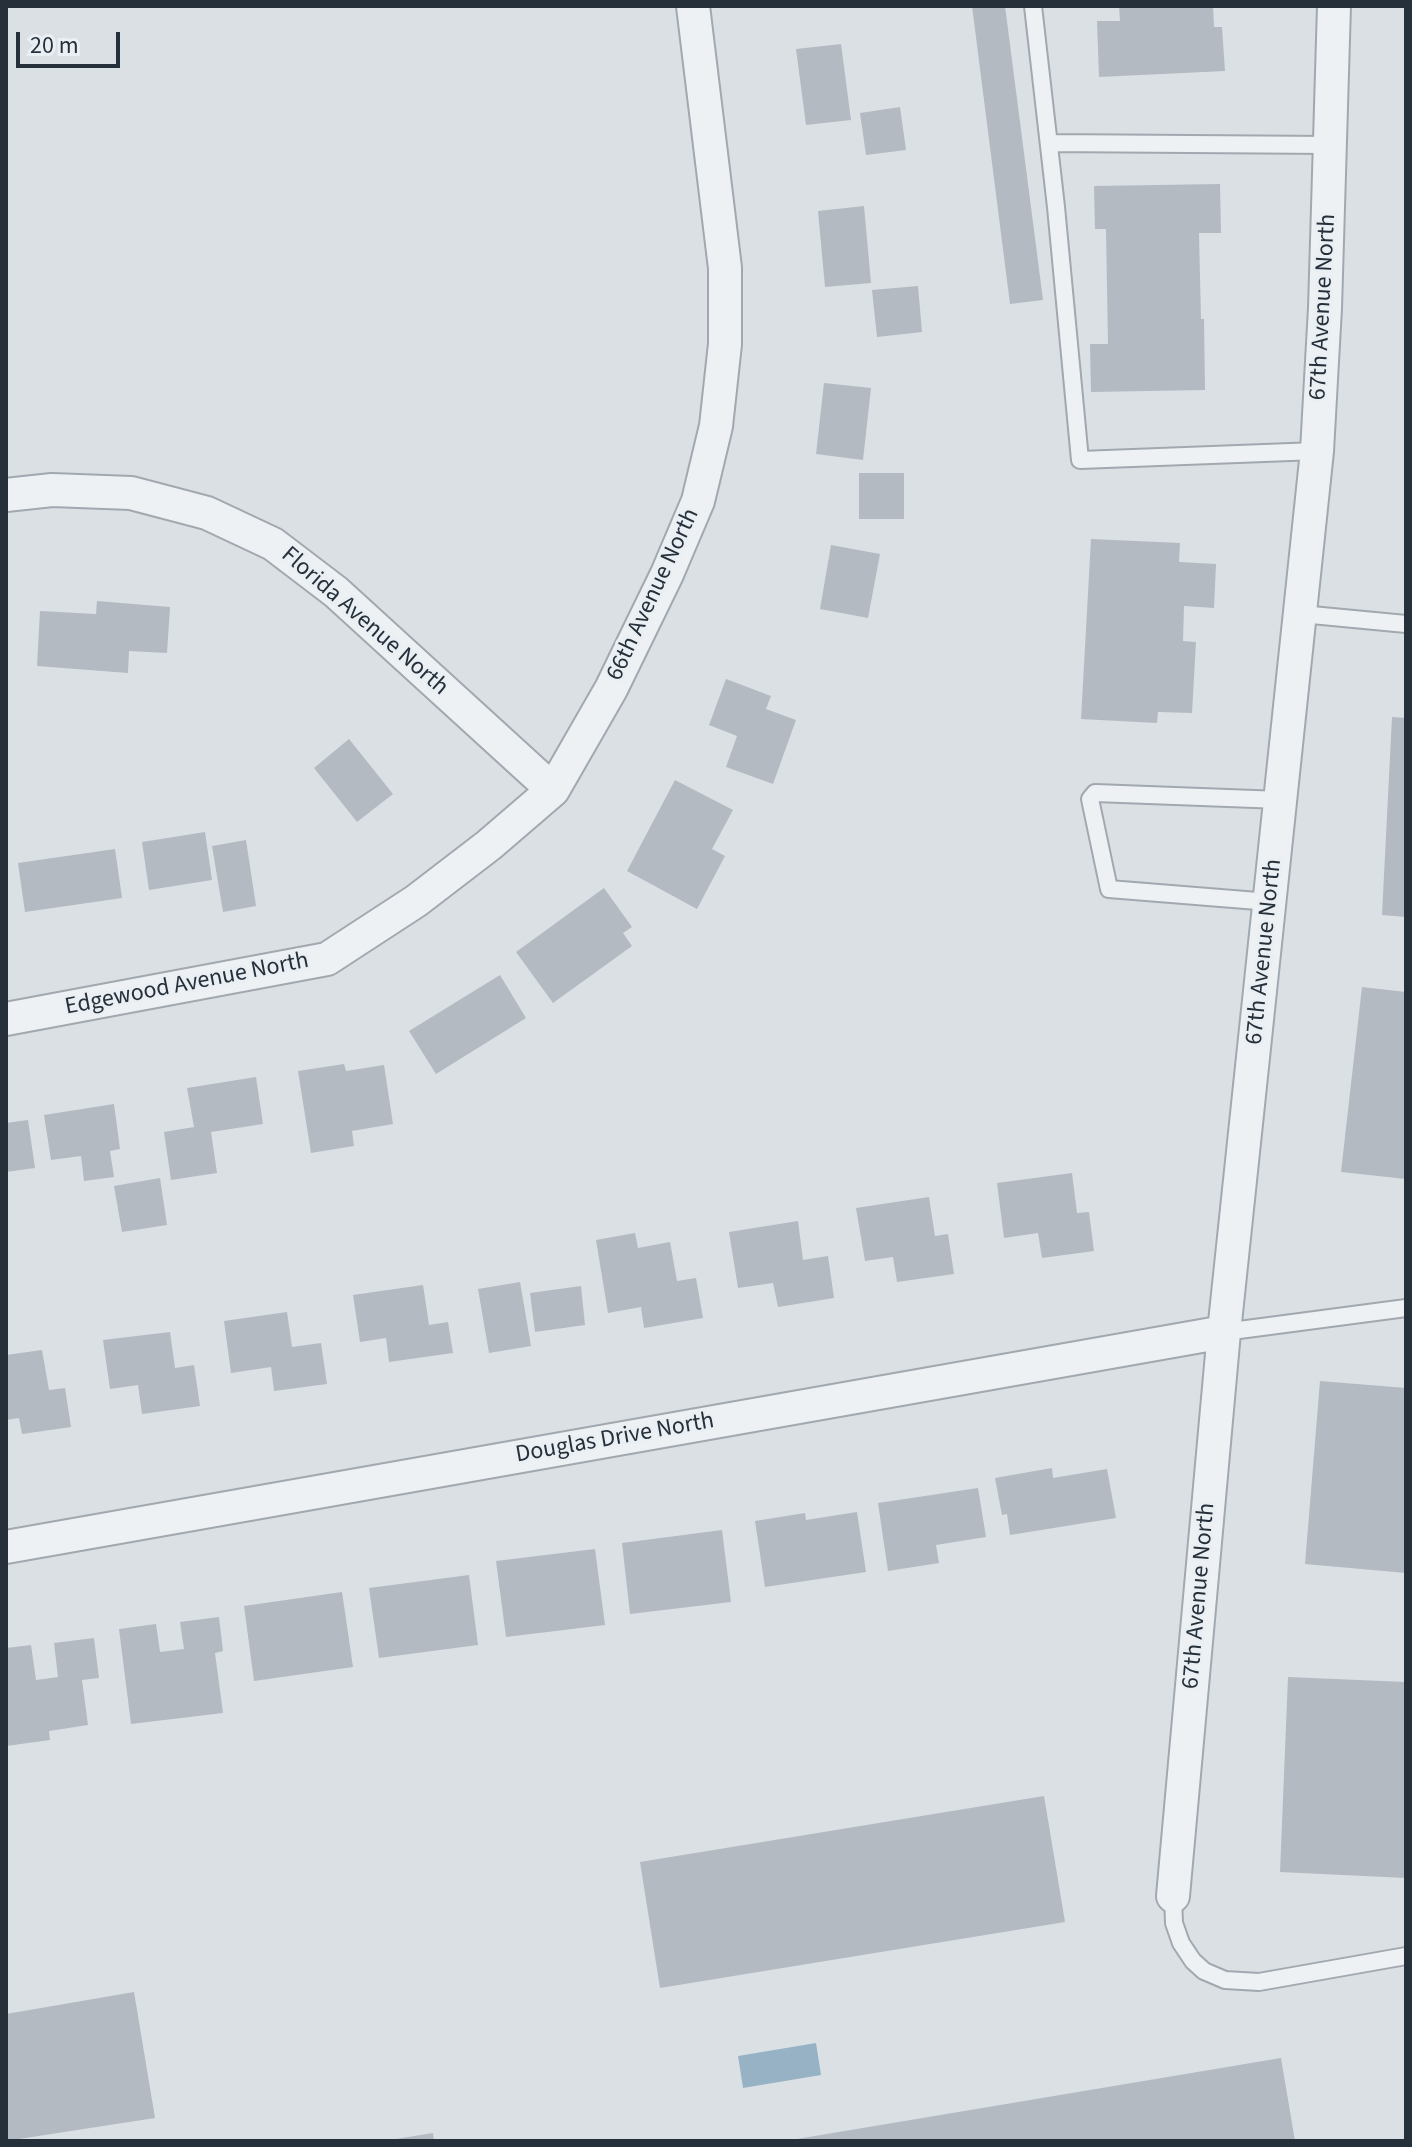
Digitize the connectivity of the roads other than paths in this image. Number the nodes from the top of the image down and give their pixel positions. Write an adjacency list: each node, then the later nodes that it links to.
1 (693, 6): 10 (street, 66th Avenue North)
2 (1033, 6): 4 (lane)
3 (1334, 6): 5 (street, 67th Avenue North)
4 (1049, 143): 5 (lane); 6 (lane)
5 (1330, 145): 6 (street, 67th Avenue North)
6 (1317, 451): 8 (street, 67th Avenue North)
7 (6, 495): 10 (street, Florida Avenue North)
8 (1301, 614): 9 (lane); 11 (street, 67th Avenue North)
9 (1406, 624)
10 (553, 790): 13 (street, Edgewood Avenue North)
11 (1281, 800): 12 (street, 67th Avenue North); 12 (lane)
12 (1270, 902): 15 (street, 67th Avenue North)
13 (6, 1019)
14 (1406, 1308): 15 (lane)
15 (1224, 1332): 16 (street, Douglas Drive North); 17 (street, 67th Avenue North)
16 (6, 1547)
17 (1173, 1896): 18 (lane)
18 (1406, 1956)

